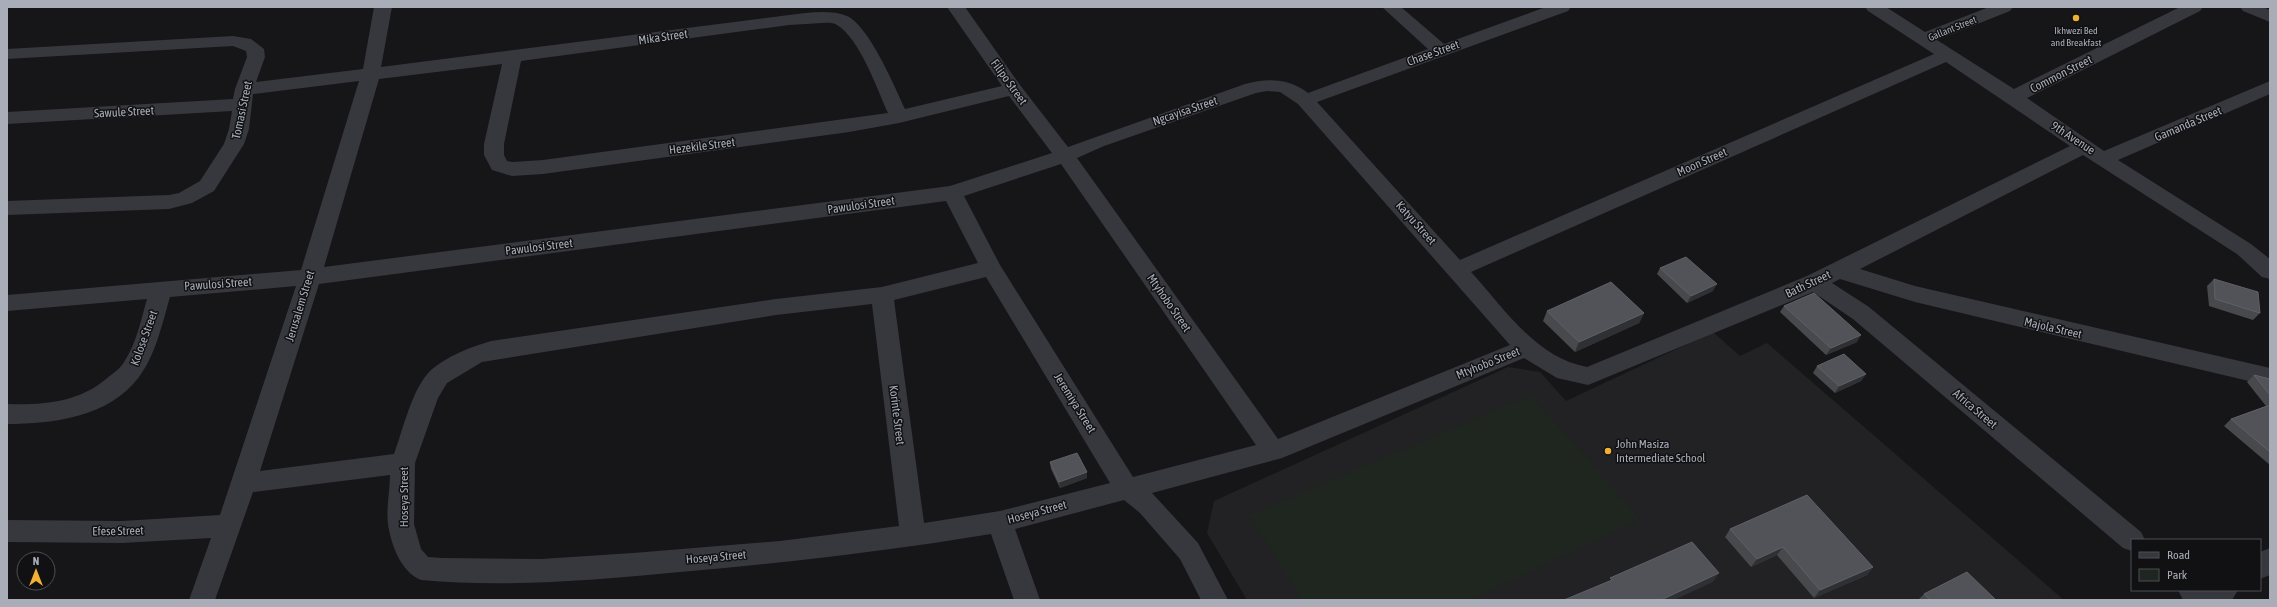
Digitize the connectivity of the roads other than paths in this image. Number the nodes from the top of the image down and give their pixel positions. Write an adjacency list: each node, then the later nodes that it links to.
1 (956, 7): 17 (street, Filipo Street)
2 (1391, 7): 11 (street)
3 (1562, 7): 11 (street, Chase Street)
4 (1874, 7): 10 (street, 9th Avenue)
5 (2004, 7): 10 (street, Gallant Street)
6 (2194, 7): 19 (street, Common Street)
7 (2249, 7): 9 (street)
8 (389, 8): 15 (street, Jerusalem Street)
9 (2270, 17)
10 (1923, 39): 13 (street, 9th Avenue)
11 (1440, 50): 20 (street, Chase Street)
12 (7, 54): 18 (street, Tomasi Street)
13 (1947, 55): 19 (street, 9th Avenue); 29 (street, Moon Street)
14 (513, 57): 15 (street, Mika Street); 21 (street, Mika Street); 21 (street, Hezekile Street)
15 (371, 73): 18 (street, Sawule Street); 32 (street, Jerusalem Street)
16 (2270, 87): 25 (street, Gamanda Street)
17 (1013, 89): 21 (street, Hezekile Street); 24 (street, Filipo Street)
18 (243, 97): 22 (street, Sawule Street); 27 (street, Tomasi Street)
19 (2013, 97): 23 (street, 9th Avenue)
20 (1305, 100): 24 (street, Ngcayisa Street); 29 (street, Katyu Street)
21 (899, 117)
22 (7, 118)
23 (2084, 147): 25 (street, 9th Avenue); 30 (street, Bath Street)
24 (1065, 156): 26 (street, Pawulosi Street); 40 (street, Mtyhobo Street)
25 (2105, 158): 31 (street, 9th Avenue)
26 (952, 193): 28 (street, Jeremiya Street); 32 (street, Pawulosi Street)
27 (7, 208)
28 (991, 268): 35 (street, Hoseya Street); 43 (street, Jeremiya Street)
29 (1458, 269): 37 (street, Katyu Street)
30 (1838, 270): 33 (street, Bath Street); 38 (street, Majola Street)
31 (2270, 271)
32 (310, 277): 34 (street, Pawulosi Street); 42 (street, Jerusalem Street)
33 (1815, 282): 37 (street, Bath Street); 48 (street, Africa Street)
34 (161, 288): 36 (street, Pawulosi Street); 39 (street, Kolose Street)
35 (882, 295): 41 (street, Hoseya Street); 47 (street, Korinte Street)
36 (7, 303)
37 (1526, 348): 40 (street, Mtyhobo Street)
38 (2270, 377)
39 (7, 414)
40 (1273, 451): 43 (street, Mtyhobo Street)
41 (403, 463): 42 (street); 47 (street, Hoseya Street)
42 (244, 483): 45 (street, Jerusalem Street)
43 (1127, 489): 44 (street, Hoseya Street); 55 (street, Jeremiya Street)
44 (1000, 522): 47 (street, Hoseya Street); 54 (street)
45 (228, 526): 46 (street, Efese Street); 53 (street, Jerusalem Street)
46 (7, 531)
47 (913, 536)
48 (2131, 539)
49 (2270, 560): 50 (street)
50 (2261, 566)
51 (2192, 591): 56 (street)
52 (2224, 591): 57 (street)
53 (202, 600)
54 (1027, 600)
55 (1215, 600)
56 (2203, 600)
57 (2210, 600)

